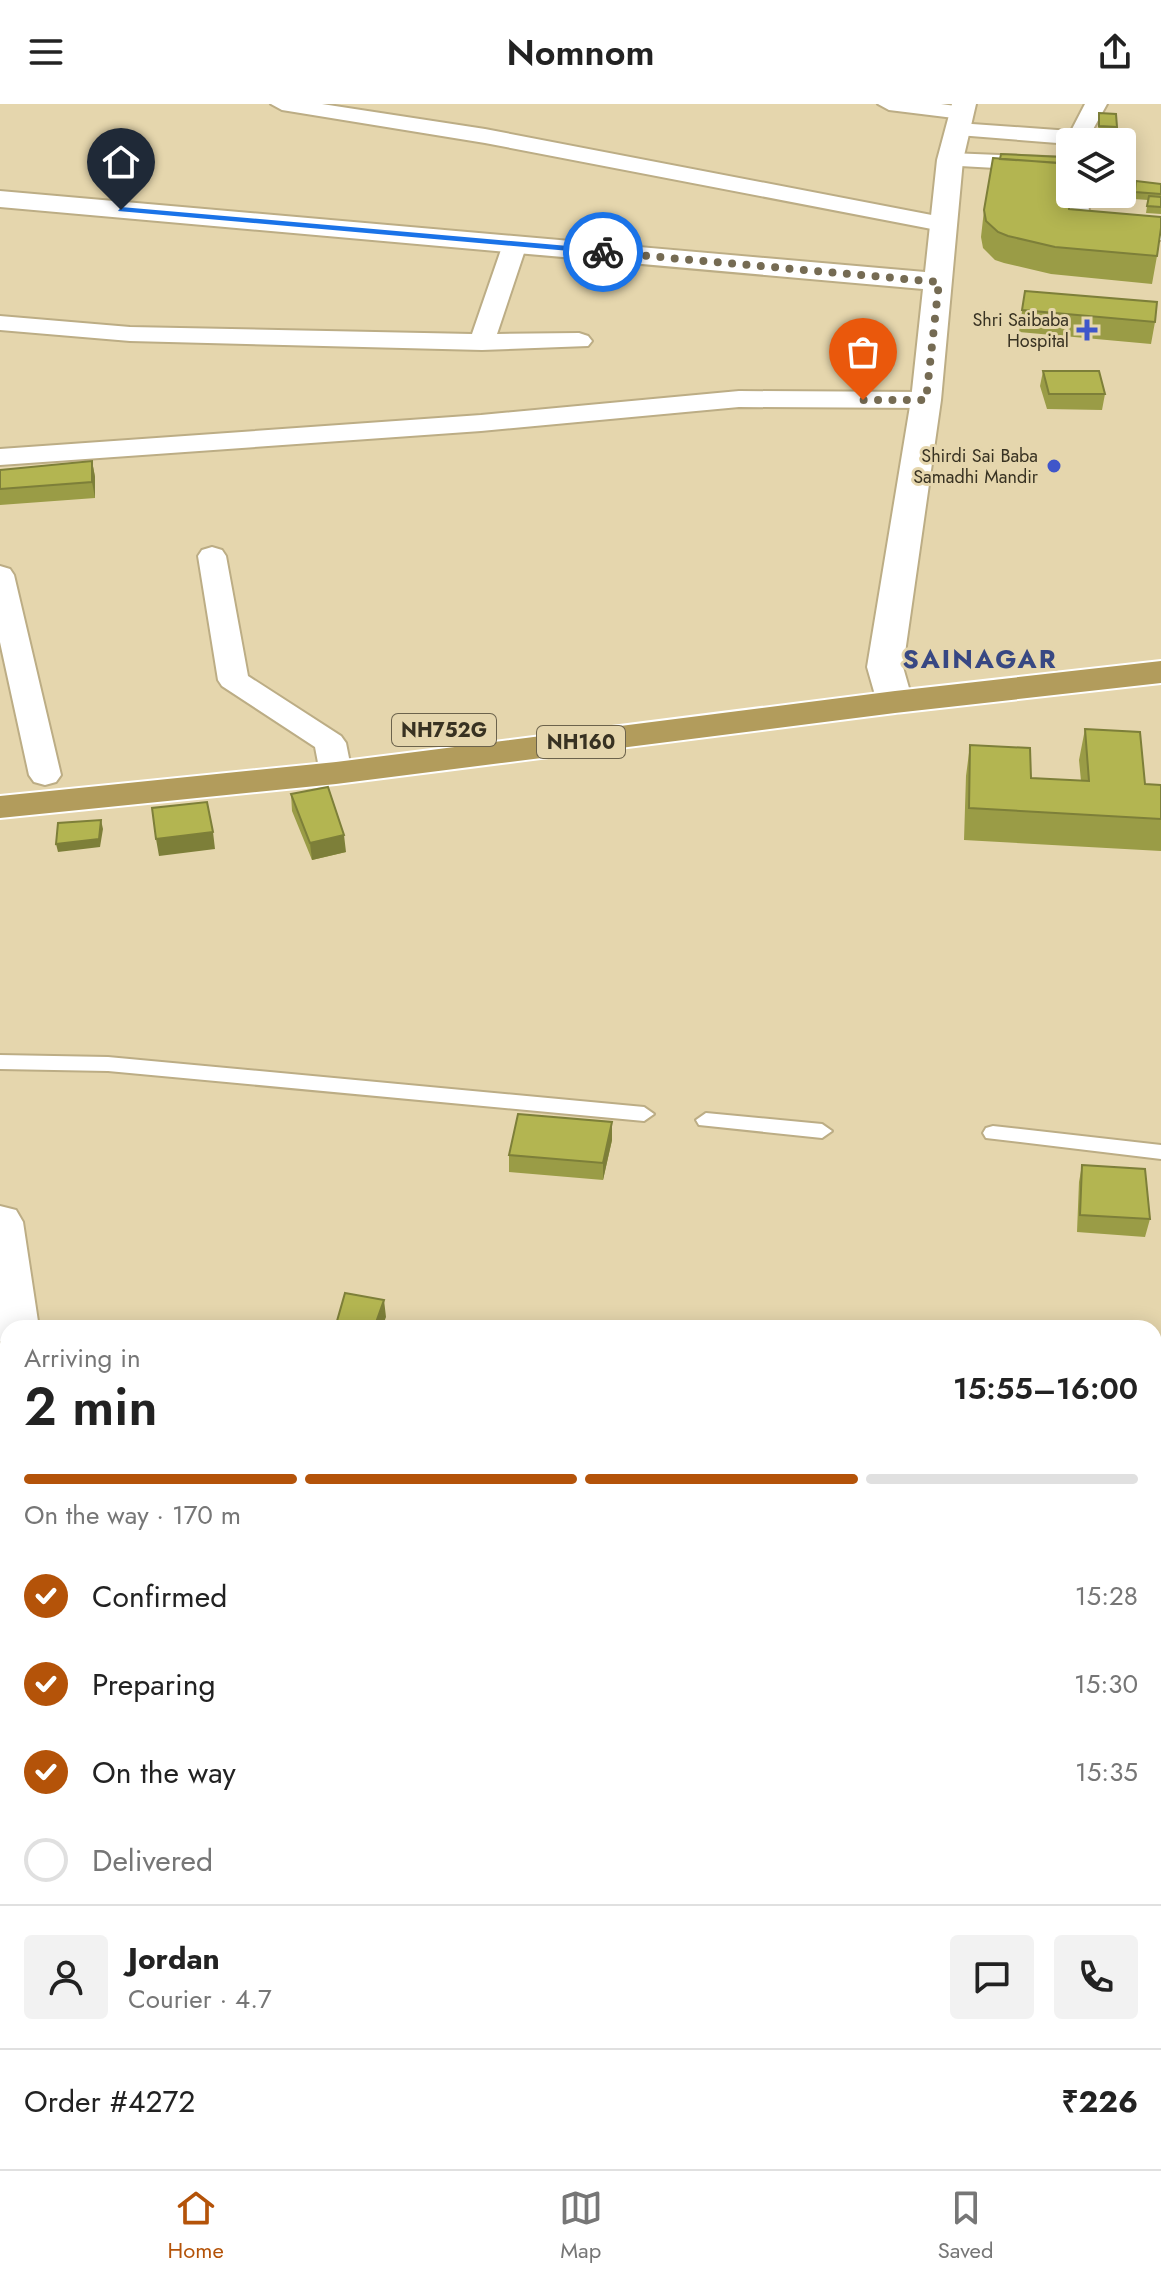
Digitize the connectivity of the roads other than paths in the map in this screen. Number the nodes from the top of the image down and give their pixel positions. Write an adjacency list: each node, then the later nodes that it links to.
1 (282, 104): 9 (street)
2 (889, 104): 4 (street)
3 (1096, 104): 4 (street)
4 (961, 115): 5 (street)
5 (950, 160): 6 (street); 9 (street)
6 (1056, 164)
7 (0, 199): 11 (street)
8 (1077, 208): 10 (street)
9 (942, 224): 12 (street)
10 (1161, 233)
11 (515, 244): 12 (street); 15 (street)
12 (939, 282): 16 (street)
13 (0, 323): 15 (street)
14 (579, 341): 15 (street)
15 (482, 342)
16 (925, 407): 17 (street); 18 (street); 23 (street)
17 (0, 457)
18 (0, 471)
19 (212, 556): 24 (street)
20 (0, 575): 25 (street)
21 (1161, 647): 23 (highway)
22 (1161, 672): 23 (highway, NH160)
23 (891, 689): 24 (highway, NH160)
24 (333, 758): 25 (highway); 27 (highway, NH160)
25 (45, 775): 26 (highway)
26 (0, 780)
27 (0, 807)
28 (0, 1062): 29 (lane)
29 (644, 1114)
30 (706, 1120): 31 (lane)
31 (822, 1131)
32 (993, 1133): 33 (lane)
33 (1161, 1152)
34 (0, 1222): 35 (street)
35 (14, 1320)

